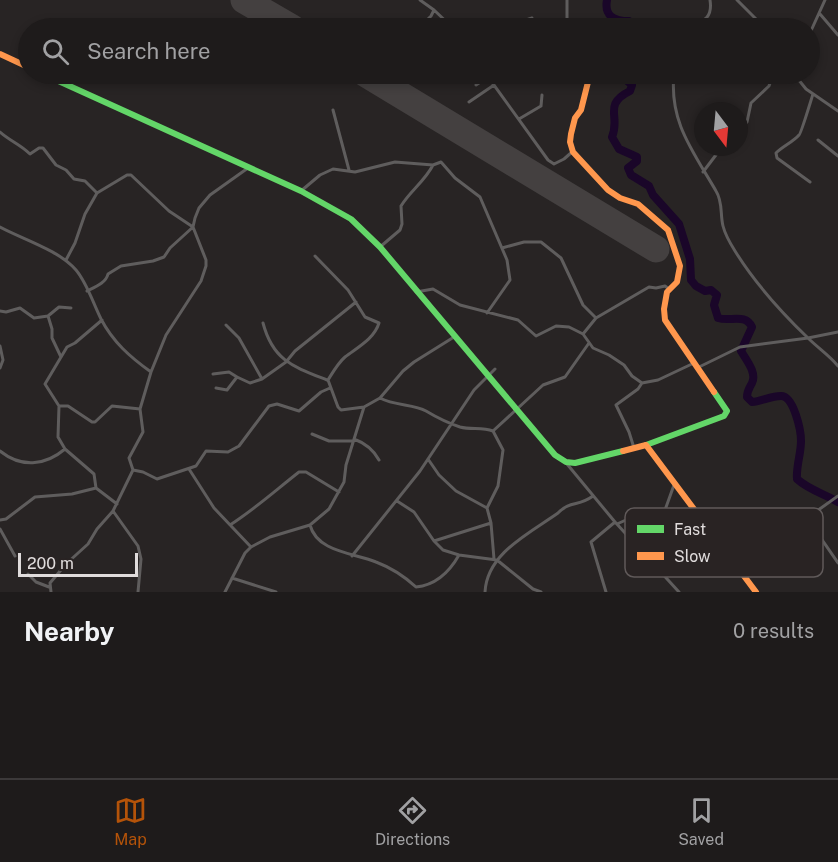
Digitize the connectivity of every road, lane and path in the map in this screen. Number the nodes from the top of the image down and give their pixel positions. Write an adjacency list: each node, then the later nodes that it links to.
1 (420, 0): 6 (street)
2 (567, 0): 10 (street)
3 (710, 0): 11 (street)
4 (737, 0): 12 (street)
5 (825, 0): 7 (street)
6 (434, 10): 8 (street); 9 (street)
7 (819, 13): 13 (street); 14 (street)
8 (429, 18)
9 (442, 18)
10 (567, 18)
11 (706, 18)
12 (755, 18)
13 (817, 18)
14 (838, 35)
15 (0, 54): 16 (main road)
16 (18, 62)
17 (65, 84): 36 (main road)
18 (588, 84): 32 (main road)
19 (674, 84): 38 (street)
20 (770, 84): 28 (street)
21 (802, 84): 23 (street)
22 (494, 85): 25 (street); 29 (street)
23 (813, 94): 27 (street); 39 (street)
24 (542, 95): 29 (street)
25 (469, 102)
26 (333, 110): 37 (street)
27 (838, 111)
28 (748, 117)
29 (519, 119): 32 (street)
30 (0, 132): 41 (street)
31 (818, 140): 34 (street)
32 (573, 152): 48 (main road)
33 (715, 156): 38 (street)
34 (838, 156)
35 (433, 165): 37 (street); 44 (street); 45 (street)
36 (248, 168): 40 (main road); 43 (street)
37 (349, 170): 40 (street)
38 (703, 172): 63 (street)
39 (810, 182)
40 (301, 191): 44 (main road)
41 (97, 193): 43 (street); 47 (street)
42 (0, 226): 47 (street)
43 (193, 227): 49 (street); 72 (street)
44 (380, 247): 50 (main road)
45 (502, 248): 54 (street); 56 (street)
46 (315, 256): 51 (street)
47 (66, 260): 49 (street)
48 (669, 289): 56 (street); 68 (main road)
49 (87, 291): 57 (street)
50 (416, 292): 54 (street); 62 (main road)
51 (356, 302): 67 (street); 77 (street)
52 (71, 308): 55 (street)
53 (0, 311): 55 (street)
54 (487, 313): 61 (street)
55 (48, 316): 66 (street)
56 (596, 318): 61 (street)
57 (102, 320): 66 (street); 72 (street)
58 (263, 323): 67 (street)
59 (226, 325): 76 (street)
60 (838, 332): 63 (street)
61 (584, 334): 64 (street)
62 (454, 337): 74 (main road); 81 (street)
63 (808, 338): 68 (street); 69 (street)
64 (589, 343): 78 (street); 85 (street)
65 (0, 346): 70 (street)
66 (61, 357): 82 (street)
67 (286, 362): 76 (street); 77 (street)
68 (696, 366): 78 (street); 90 (main road)
69 (838, 366)
70 (0, 368)
71 (495, 369): 74 (street)
72 (151, 372): 84 (street)
73 (213, 374): 75 (street)
74 (488, 375): 85 (main road); 86 (street)
75 (237, 377): 76 (street); 79 (street)
76 (262, 379)
77 (328, 380): 80 (street)
78 (642, 383): 91 (street)
79 (216, 388)
80 (330, 388): 83 (street); 97 (street)
81 (380, 398): 83 (street); 86 (street)
82 (59, 406): 84 (street); 92 (street)
83 (364, 407): 89 (street)
84 (140, 409): 98 (street)
85 (516, 410): 87 (street); 96 (main road)
86 (451, 423): 87 (street); 94 (street)
87 (493, 431): 106 (street)
88 (312, 434): 89 (street)
89 (354, 440): 95 (street); 101 (street)
90 (646, 445): 91 (main road); 99 (main road)
91 (634, 448): 96 (main road)
92 (65, 449): 93 (street); 100 (street)
93 (1, 454)
94 (428, 459): 104 (street); 106 (street)
95 (379, 460)
96 (566, 462): 102 (street)
97 (189, 469): 98 (street); 115 (street)
98 (133, 470): 105 (street)
99 (674, 483): 107 (street); 108 (main road)
100 (96, 488): 105 (street); 111 (street)
101 (339, 492): 115 (street); 116 (street)
102 (593, 496): 114 (street); 125 (street)
103 (838, 496): 109 (street)
104 (397, 501): 119 (street); 122 (street)
105 (117, 504): 110 (street)
106 (487, 508): 113 (street)
107 (666, 508)
108 (693, 508)
109 (820, 508)
110 (113, 511): 132 (street); 133 (street)
111 (0, 520)
112 (625, 520): 114 (street)
113 (491, 523): 119 (street); 125 (street)
114 (616, 523): 118 (street); 139 (street)
115 (230, 525): 121 (street)
116 (310, 525): 121 (street); 122 (street)
117 (0, 529): 124 (street)
118 (625, 533)
119 (434, 541): 123 (street)
120 (823, 541): 126 (street)
121 (251, 547): 130 (street)
122 (352, 555): 131 (street)
123 (459, 555): 125 (street); 131 (street)
124 (15, 556)
125 (496, 560): 137 (street); 138 (street)
126 (838, 563)
127 (28, 574): 132 (street)
128 (665, 577): 140 (street)
129 (745, 577): 141 (main road)
130 (232, 578): 134 (street); 135 (street)
131 (421, 586): 136 (street)
132 (50, 591)
133 (138, 592)
134 (225, 592)
135 (276, 592)
136 (415, 592)
137 (485, 592)
138 (541, 592)
139 (606, 592)
140 (679, 592)
141 (756, 592)

